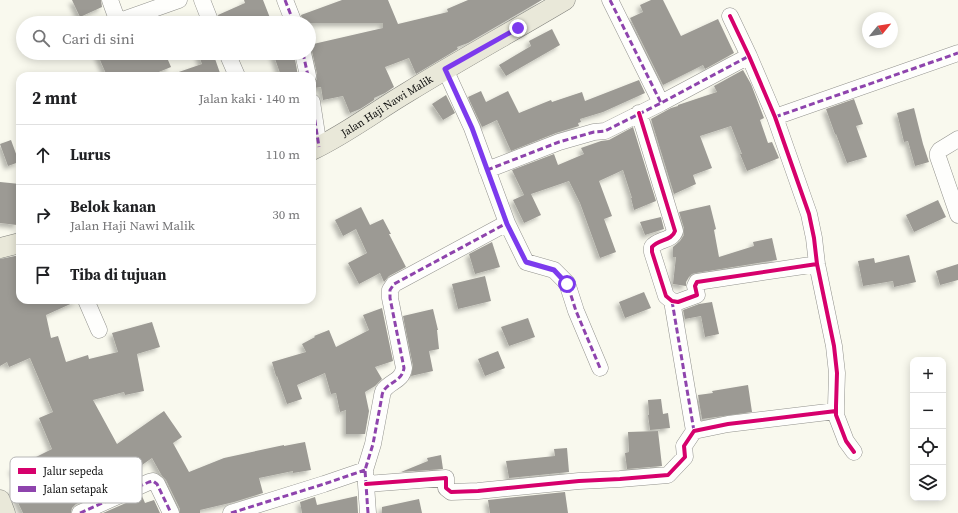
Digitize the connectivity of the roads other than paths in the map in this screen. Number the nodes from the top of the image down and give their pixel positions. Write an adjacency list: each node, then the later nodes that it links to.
1 (110, 0): 7 (street)
2 (179, 0): 8 (street)
3 (202, 0): 9 (street)
4 (285, 0): 10 (street)
5 (565, 0): 16 (main road, Jalan Haji Nawi Malik)
6 (610, 0): 19 (street)
7 (114, 16)
8 (133, 16)
9 (208, 16)
10 (291, 16)
11 (730, 16): 13 (street)
12 (958, 53): 21 (street)
13 (749, 56): 19 (street); 21 (street)
14 (230, 60): 17 (street)
15 (305, 60): 18 (street)
16 (445, 69): 23 (main road, Jalan Haji Nawi Malik); 24 (street)
17 (235, 72)
18 (307, 72)
19 (661, 103): 20 (street)
20 (639, 113): 24 (street); 30 (street)
21 (775, 117): 29 (street)
22 (958, 139): 25 (street)
23 (316, 147)
24 (487, 170): 26 (street)
25 (958, 215)
26 (507, 224): 33 (street); 37 (street)
27 (16, 243): 28 (main road)
28 (0, 248)
29 (817, 264): 30 (street); 34 (street)
30 (672, 301): 35 (street)
31 (88, 304): 32 (street)
32 (99, 330)
33 (600, 368)
34 (836, 411): 35 (street); 36 (street)
35 (694, 431): 37 (street)
36 (854, 452)
37 (366, 477): 44 (street); 45 (street)
38 (142, 485): 43 (street)
39 (0, 500): 41 (main road)
40 (102, 503): 42 (street)
41 (5, 513)
42 (80, 513)
43 (171, 513)
44 (231, 513)
45 (368, 513)

